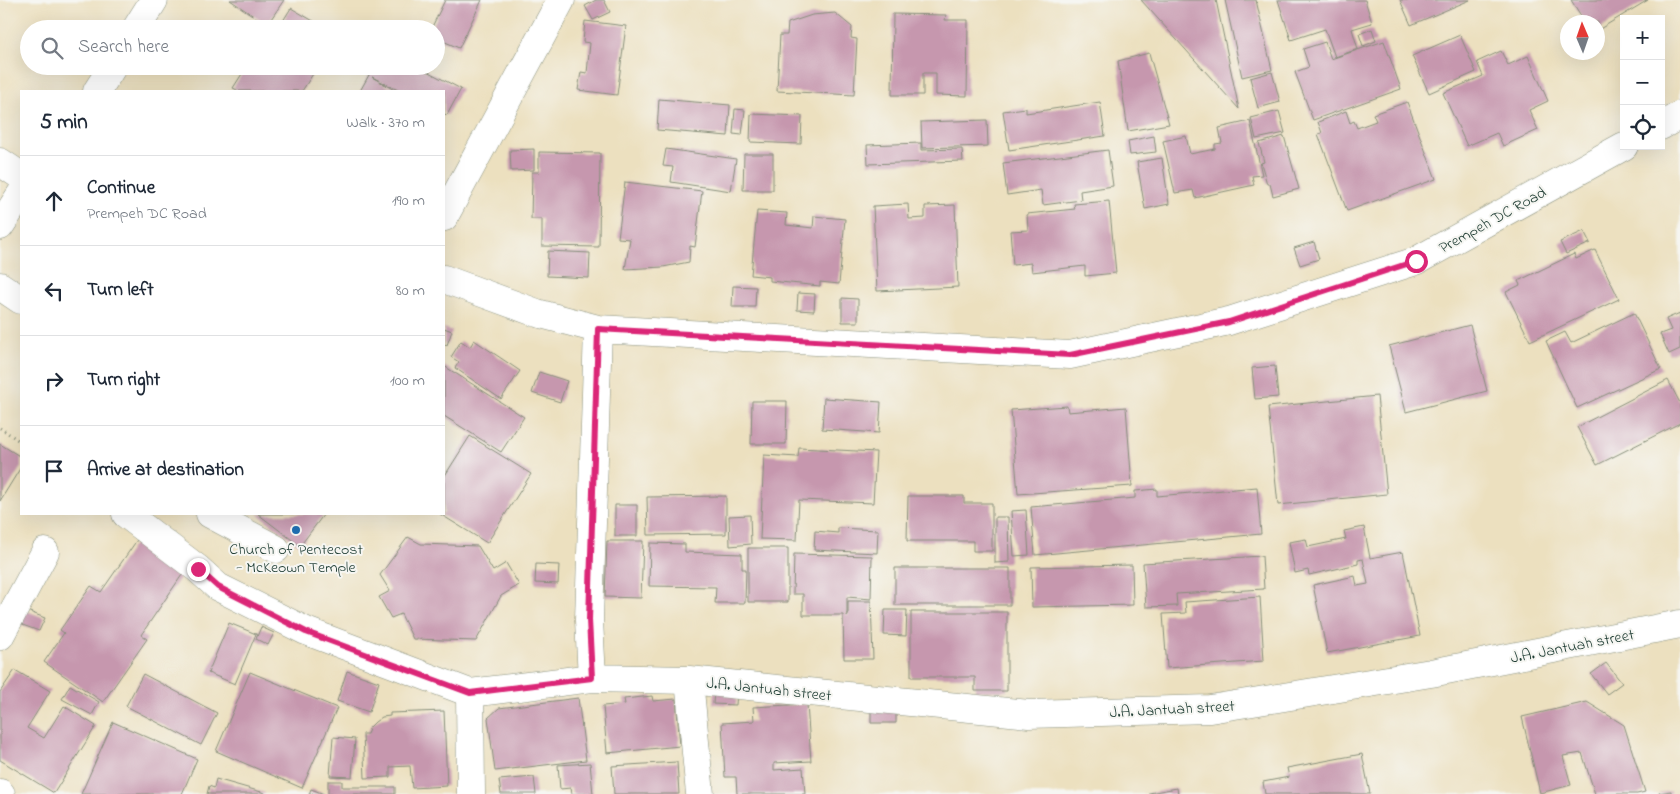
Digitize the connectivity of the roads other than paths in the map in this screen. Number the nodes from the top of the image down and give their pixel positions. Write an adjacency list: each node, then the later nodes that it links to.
1 (154, 0): 3 (street)
2 (561, 0): 12 (street)
3 (142, 20)
4 (107, 75): 5 (street)
5 (98, 90)
6 (1680, 116): 7 (street)
7 (1665, 124)
8 (1620, 148): 17 (street, Prempeh DC Road)
9 (0, 162): 10 (street)
10 (20, 175)
11 (20, 196): 13 (street)
12 (445, 215)
13 (0, 226)
14 (445, 279): 17 (street, Prempeh DC Road)
15 (0, 286): 16 (street)
16 (20, 299)
17 (598, 329): 24 (street)
18 (127, 515): 26 (street)
19 (212, 515): 20 (street)
20 (276, 549)
21 (45, 552): 23 (street)
22 (1680, 624): 25 (street, J.A. Jantuah street)
23 (0, 636)
24 (592, 678): 25 (street, J.A. Jantuah street); 26 (street, J.A. Jantuah street)
25 (689, 680): 28 (street)
26 (470, 693): 27 (street)
27 (472, 794)
28 (700, 794)

